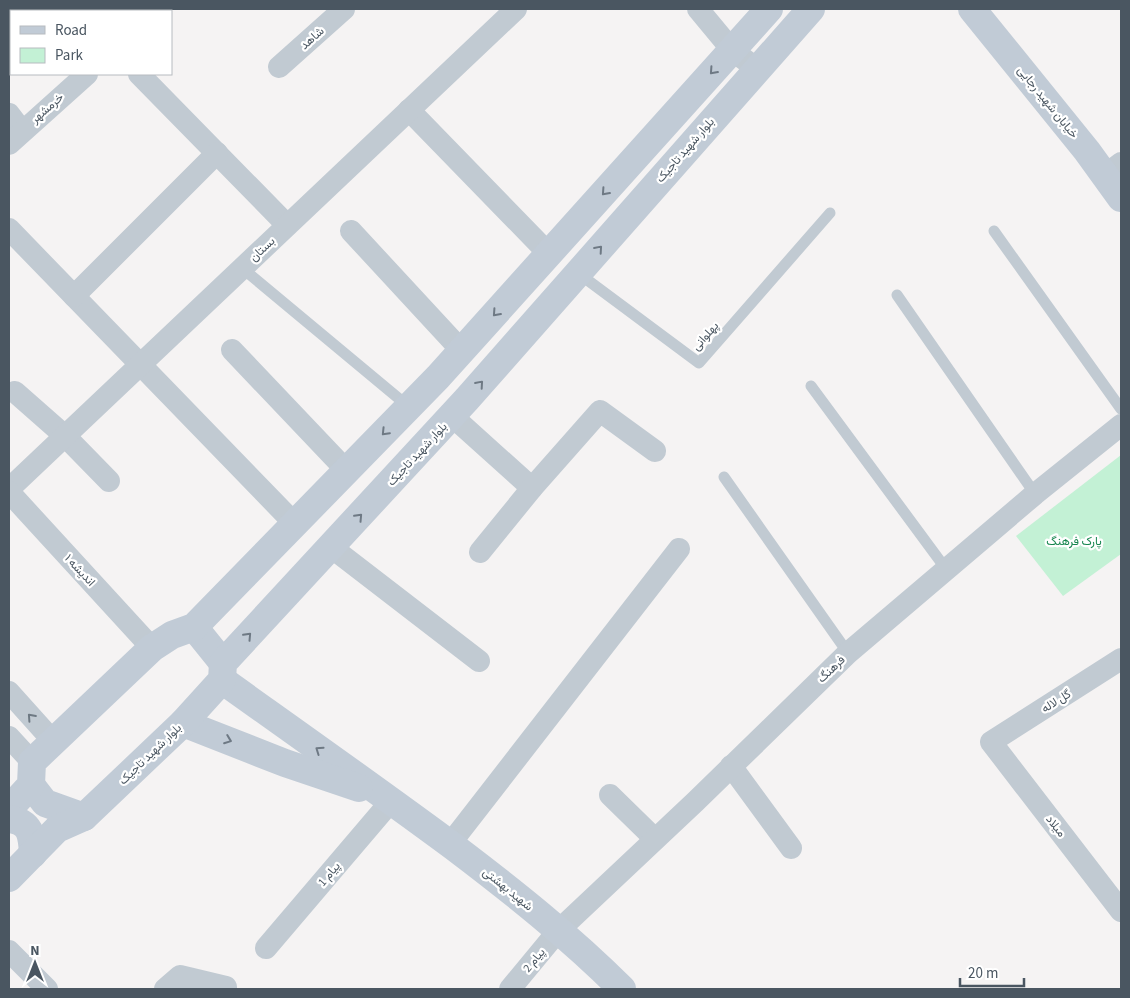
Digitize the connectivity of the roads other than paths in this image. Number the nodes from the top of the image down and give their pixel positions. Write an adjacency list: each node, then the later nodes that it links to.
1 (344, 9): 8 (street, شاهد)
2 (516, 9): 12 (street, بستان)
3 (698, 9): 7 (street)
4 (769, 9): 7 (street)
5 (811, 9): 9 (street, بلوار شهید تاجیک)
6 (972, 9): 15 (street, خیابان شهید رجایی)
7 (732, 50): 9 (street); 22 (street, one-way to 22)
8 (279, 67)
9 (757, 69): 24 (street, بلوار شهید تاجیک, one-way to 9)
10 (86, 75): 13 (street, خرمشهر)
11 (141, 75): 14 (street)
12 (409, 110): 18 (street, بستان); 22 (street)
13 (13, 130)
14 (217, 153): 18 (street); 26 (street)
15 (1113, 169): 16 (street, خیابان شهید رجایی)
16 (1121, 198)
17 (830, 213): 24 (lane, پهلوانی)
18 (287, 226): 23 (street, بستان)
19 (9, 229): 26 (street)
20 (351, 231): 28 (street)
21 (994, 231): 33 (lane)
22 (549, 254): 28 (street, one-way to 28)
23 (242, 268): 29 (street, بستان); 32 (lane)
24 (578, 273): 34 (street, بلوار شهید تاجیک, one-way to 24)
25 (897, 295): 43 (lane)
26 (74, 296): 29 (street)
27 (232, 350): 38 (street)
28 (462, 351): 32 (street)
29 (141, 365): 36 (street, بستان); 44 (street)
30 (811, 386): 48 (lane)
31 (15, 392): 36 (street)
32 (409, 407): 38 (street, one-way to 38)
33 (1121, 409)
34 (452, 416): 41 (street); 45 (street, بلوار شهید تاجیک, one-way to 34)
35 (1121, 426): 43 (street, فرهنگ)
36 (65, 436): 40 (street); 42 (street, بستان)
37 (655, 451): 41 (street)
38 (347, 471): 44 (street)
39 (724, 477): 51 (lane)
40 (109, 481)
41 (532, 488): 47 (street)
42 (9, 491): 50 (street, اندیشه ۱)
43 (1035, 494): 48 (street, فرهنگ)
44 (295, 524): 49 (street)
45 (331, 547): 53 (street); 54 (street, بلوار شهید تاجیک, one-way to 45)
46 (678, 549): 68 (street)
47 (480, 552)
48 (946, 569): 51 (street, فرهنگ)
49 (194, 627): 50 (street); 54 (street, شهید بهشتی)
50 (152, 648): 58 (street)
51 (848, 653): 60 (street, فرهنگ)
52 (1121, 659): 59 (street, گل لاله)
53 (479, 661)
54 (223, 672): 56 (street, بلوار شهید تاجیک); 63 (street, شهید بهشتی, one-way to 54)
55 (9, 692): 58 (street, one-way to 55)
56 (182, 722): 63 (street, شهید بهشتی, one-way to 63); 65 (street, بلوار شهید تاجیک)
57 (9, 737): 61 (street)
58 (53, 741): 61 (street)
59 (991, 742): 72 (street, میلاد)
60 (731, 766): 67 (street, فرهنگ); 69 (street)
61 (31, 774): 64 (street); 65 (street)
62 (610, 795): 67 (street)
63 (390, 799): 68 (street, شهید بهشتی); 74 (street, پیام 1)
64 (9, 808)
65 (84, 817): 70 (street, بلوار شهید تاجیک)
66 (9, 819): 70 (street)
67 (655, 839): 73 (street, فرهنگ)
68 (450, 844): 73 (street, شهید بهشتی)
69 (791, 848)
70 (33, 854): 71 (street, بلوار شهید تاجیک)
71 (9, 878)
72 (1121, 911)
73 (558, 931): 79 (street, پیام 2); 80 (street, شهید بهشتی)
74 (266, 948)
75 (9, 951): 77 (street)
76 (226, 987): 78 (street)
77 (48, 989)
78 (164, 989)
79 (510, 989)
80 (622, 989)

